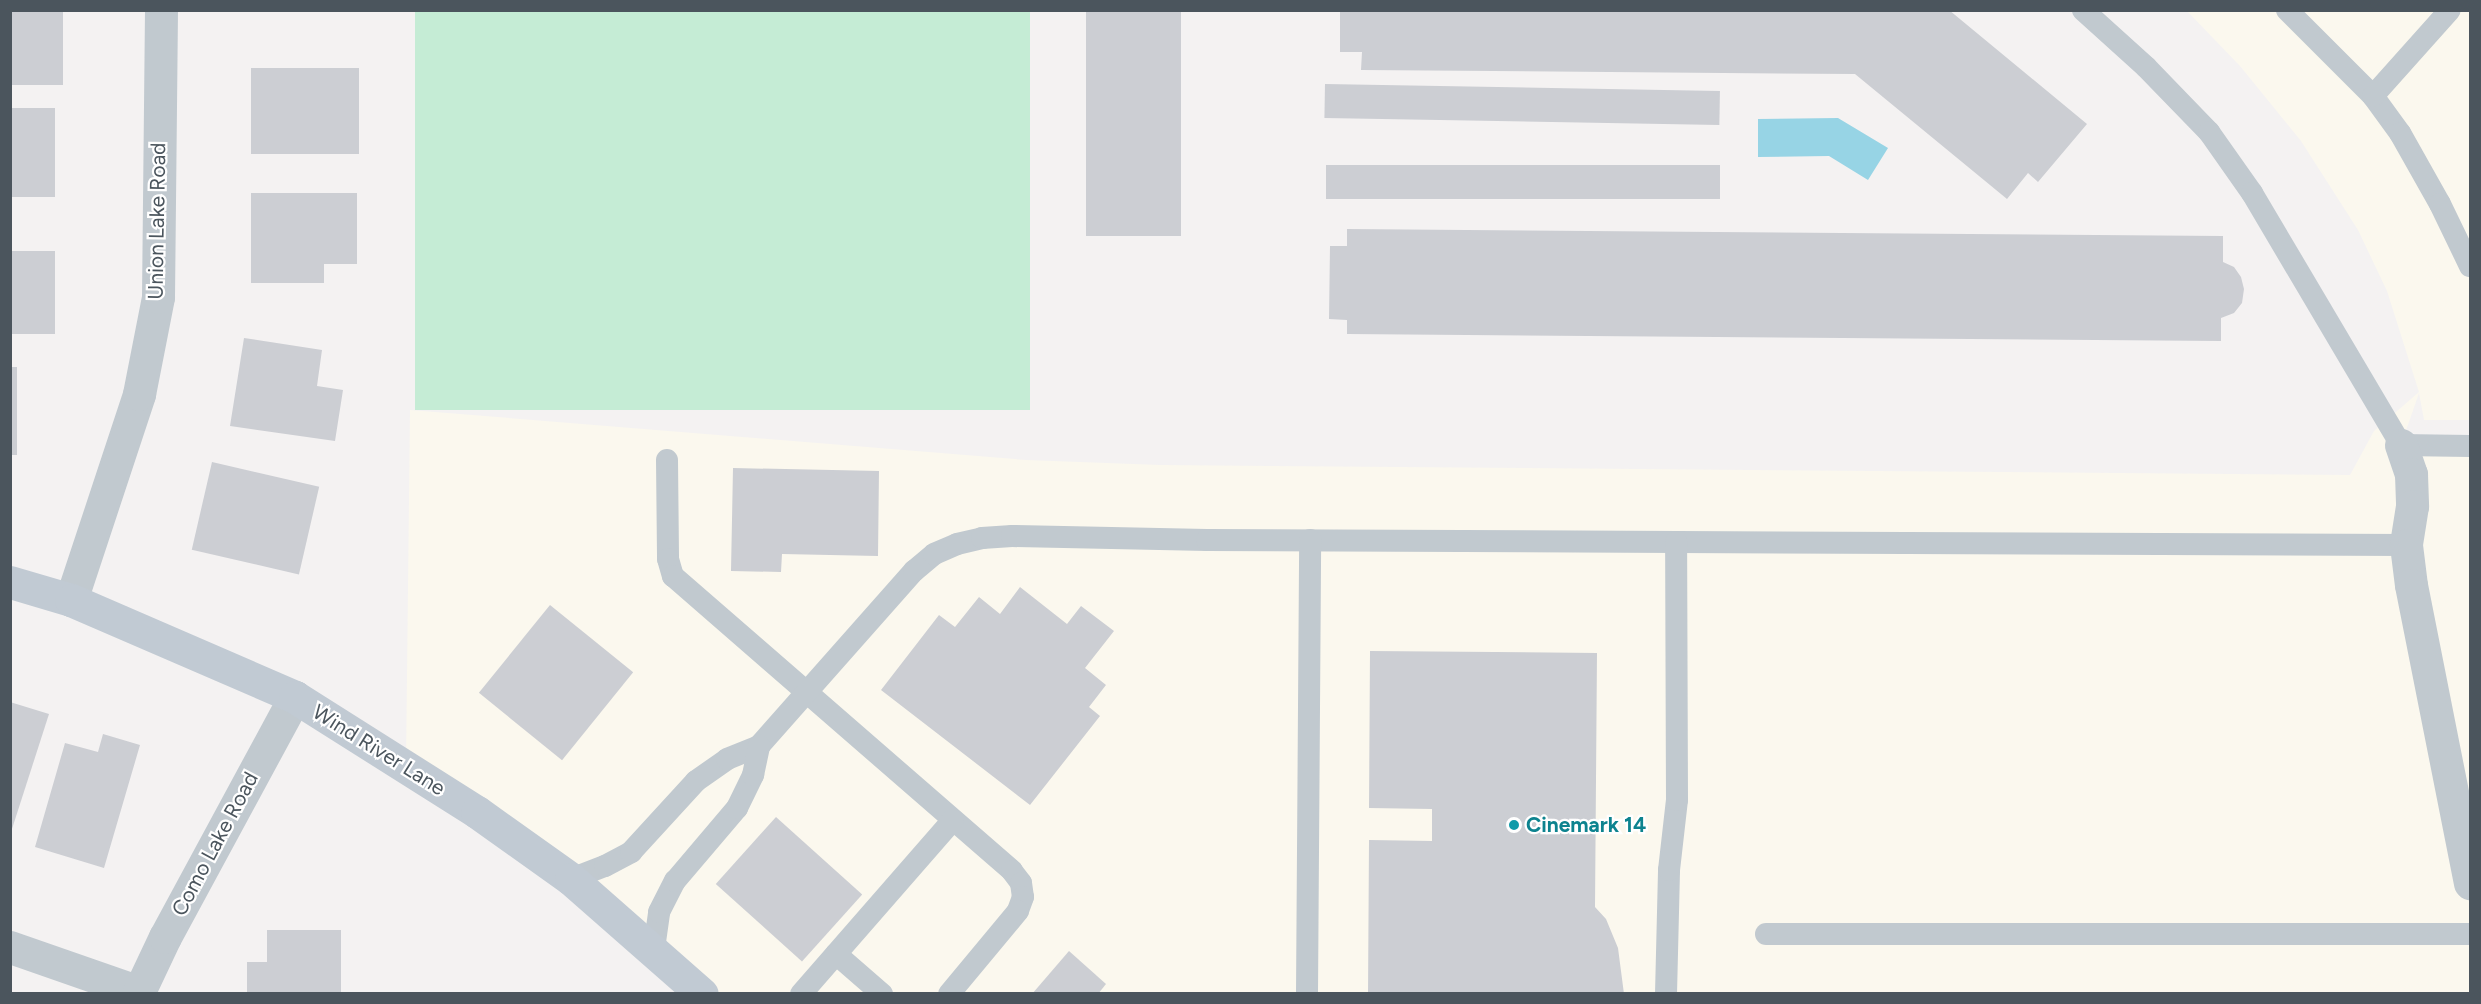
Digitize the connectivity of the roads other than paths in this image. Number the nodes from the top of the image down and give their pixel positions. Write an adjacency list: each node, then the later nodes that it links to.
1 (161, 10): 14 (street, Union Lake Road)
2 (2083, 10): 7 (lane)
3 (2287, 10): 5 (lane)
4 (2450, 10): 5 (lane)
5 (2373, 96): 6 (lane)
6 (2470, 266)
7 (2401, 445): 8 (lane); 12 (street)
8 (2470, 446)
9 (667, 460): 15 (lane)
10 (1310, 540): 11 (lane); 15 (lane); 31 (lane)
11 (1676, 542): 12 (lane); 32 (lane)
12 (2406, 545): 20 (street)
13 (10, 582): 14 (street, Wind River Lane)
14 (71, 600): 16 (street, Wind River Lane)
15 (807, 694): 17 (lane); 18 (lane)
16 (295, 697): 19 (street, Wind River Lane); 26 (street, Como Lake Road)
17 (759, 746): 19 (lane); 24 (lane)
18 (953, 820): 25 (lane); 30 (lane)
19 (571, 879): 24 (street, Wind River Lane)
20 (2470, 883)
21 (1766, 934): 22 (lane)
22 (2470, 934)
23 (10, 947): 26 (street)
24 (654, 949): 27 (street, Wind River Lane)
25 (836, 954): 28 (lane); 29 (lane)
26 (139, 993)
27 (702, 993)
28 (801, 993)
29 (882, 993)
30 (949, 993)
31 (1307, 993)
32 (1666, 993)

